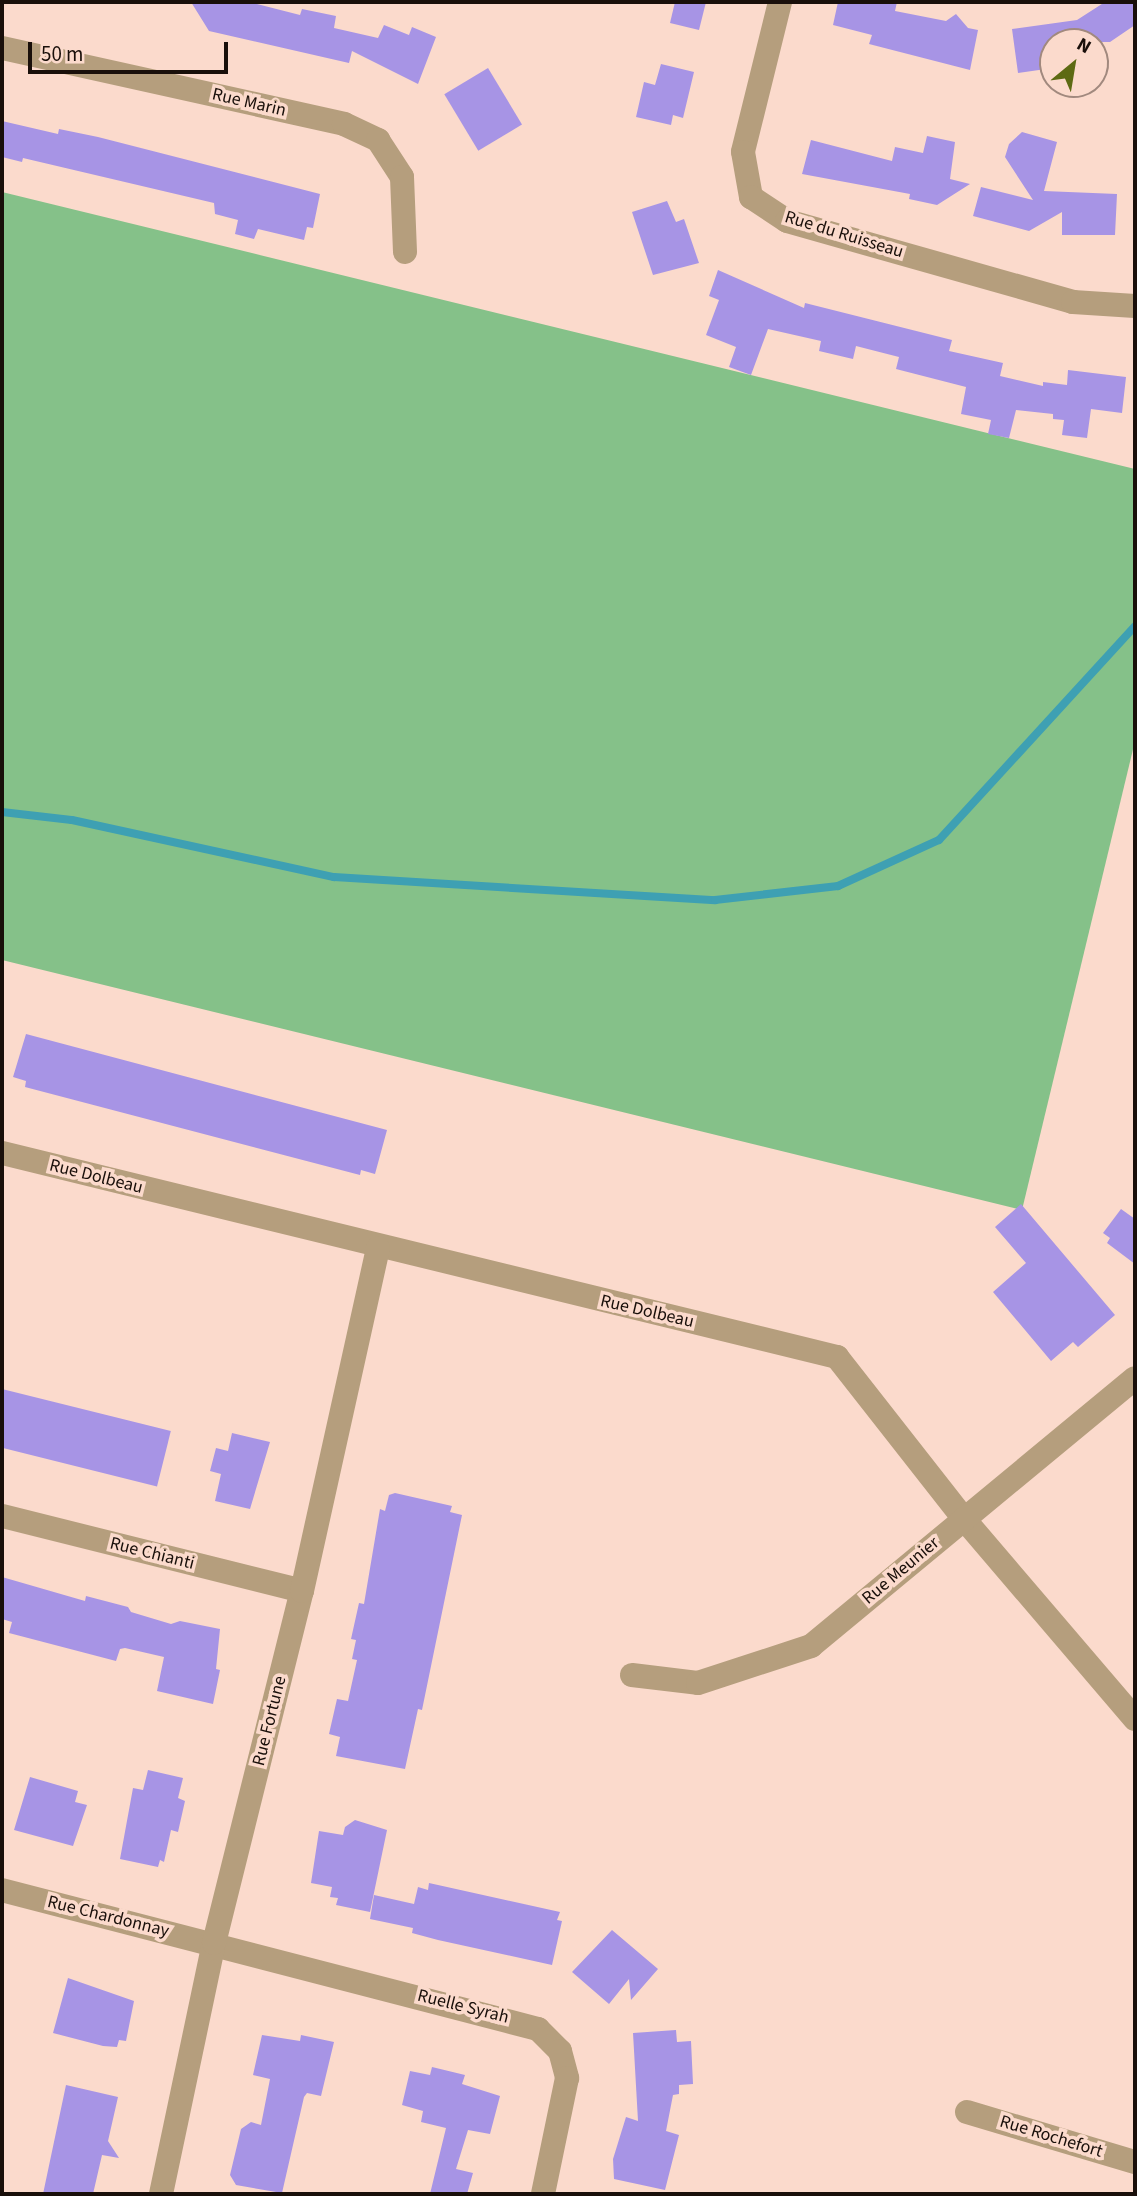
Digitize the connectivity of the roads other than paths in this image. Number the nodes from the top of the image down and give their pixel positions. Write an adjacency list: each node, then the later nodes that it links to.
1 (780, 2): 4 (street, Rue du Ruisseau)
2 (2, 47): 3 (street, Rue Marin)
3 (405, 252)
4 (1135, 306)
5 (2, 1153): 6 (street, Rue Dolbeau)
6 (378, 1248): 9 (street, Rue Dolbeau); 10 (street, Rue Fortune)
7 (1135, 1378): 9 (street, Rue Meunier)
8 (2, 1516): 10 (street, Rue Chianti)
9 (964, 1519): 11 (street, Rue Meunier); 12 (street, Rue Dolbeau)
10 (302, 1591): 14 (street, Rue Fortune)
11 (632, 1675)
12 (1135, 1719)
13 (2, 1890): 14 (street, Rue Chardonnay)
14 (214, 1943): 17 (street, Rue Fortune); 18 (street, Ruelle Syrah)
15 (967, 2112): 16 (street, Rue Rochefort)
16 (1135, 2162)
17 (161, 2194)
18 (543, 2194)

